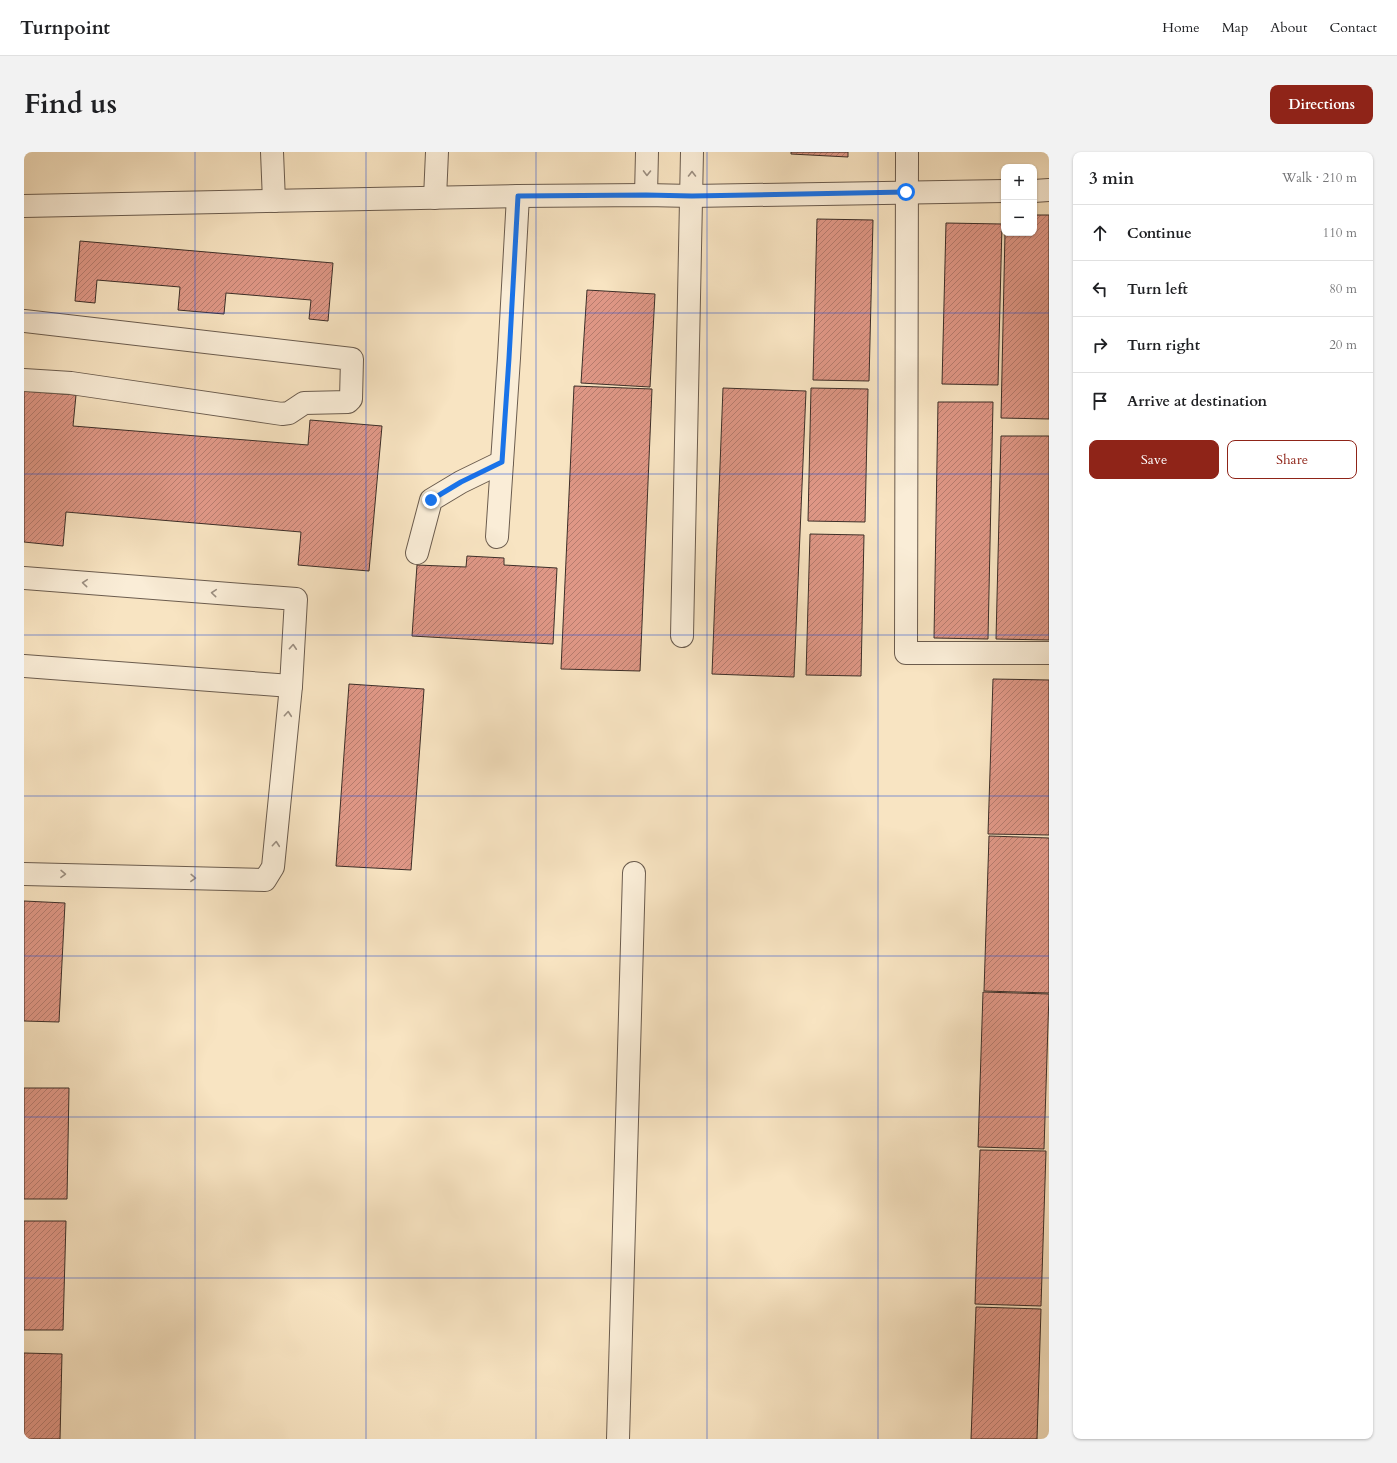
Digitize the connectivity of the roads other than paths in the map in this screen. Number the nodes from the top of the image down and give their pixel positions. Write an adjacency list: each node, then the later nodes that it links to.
1 (272, 152): 14 (street)
2 (437, 152): 13 (street)
3 (647, 152): 10 (street, one-way to 10)
4 (692, 152): 12 (street, one-way to 4)
5 (907, 152): 9 (street)
6 (1037, 190): 7 (street)
7 (1049, 190)
8 (1001, 191): 9 (street)
9 (906, 192): 12 (street); 23 (street)
10 (646, 195): 11 (street); 12 (street)
11 (518, 196): 13 (street); 18 (street)
12 (692, 196): 22 (street)
13 (435, 198): 14 (street)
14 (274, 201): 15 (street)
15 (24, 206)
16 (24, 320): 17 (street)
17 (24, 380)
18 (502, 462): 19 (street); 20 (street)
19 (497, 537)
20 (417, 553)
21 (24, 578): 25 (street, one-way to 21)
22 (682, 636)
23 (1049, 654)
24 (24, 666): 25 (street)
25 (291, 686): 27 (street, one-way to 25)
26 (634, 873): 28 (street)
27 (24, 874)
28 (618, 1439)

